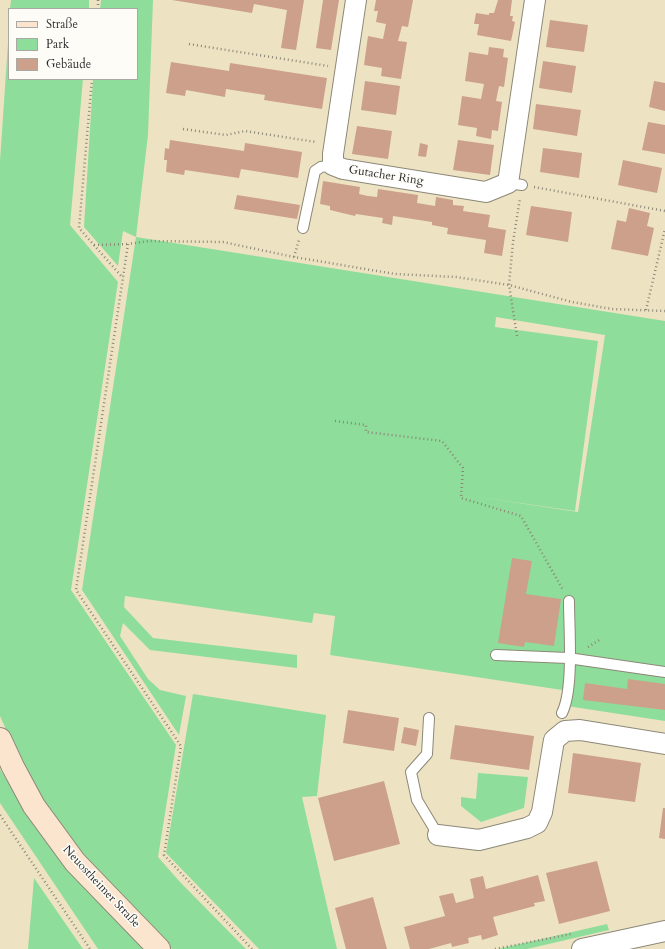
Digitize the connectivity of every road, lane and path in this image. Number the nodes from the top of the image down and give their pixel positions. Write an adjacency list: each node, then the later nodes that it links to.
1 (356, 0): 4 (street, Gutacher Ring)
2 (535, 0): 9 (street)
3 (189, 44): 4 (path)
4 (346, 68): 7 (street, Gutacher Ring)
5 (92, 80): 13 (path)
6 (182, 129): 7 (path)
7 (334, 144): 8 (street, Gutacher Ring)
8 (333, 165): 9 (street, Gutacher Ring); 11 (lane)
9 (515, 184): 10 (path); 16 (path)
10 (665, 211)
11 (303, 228)
12 (665, 229): 17 (path)
13 (94, 244): 14 (path); 15 (path)
14 (128, 244): 15 (path); 16 (path)
15 (123, 278): 34 (path)
16 (509, 285): 17 (path); 19 (path)
17 (646, 310): 18 (path)
18 (665, 311)
19 (517, 336)
20 (335, 421): 21 (path)
21 (569, 601): 23 (lane)
22 (496, 655): 23 (lane)
23 (568, 658): 24 (lane); 25 (lane)
24 (665, 672)
25 (562, 713)
26 (429, 718): 30 (lane)
27 (0, 739): 33 (main road, Neuostheimer Straße)
28 (665, 744): 30 (street)
29 (0, 814): 32 (path)
30 (438, 835)
31 (665, 931): 35 (street)
32 (90, 949)
33 (159, 949)
34 (252, 949)
35 (582, 949)

